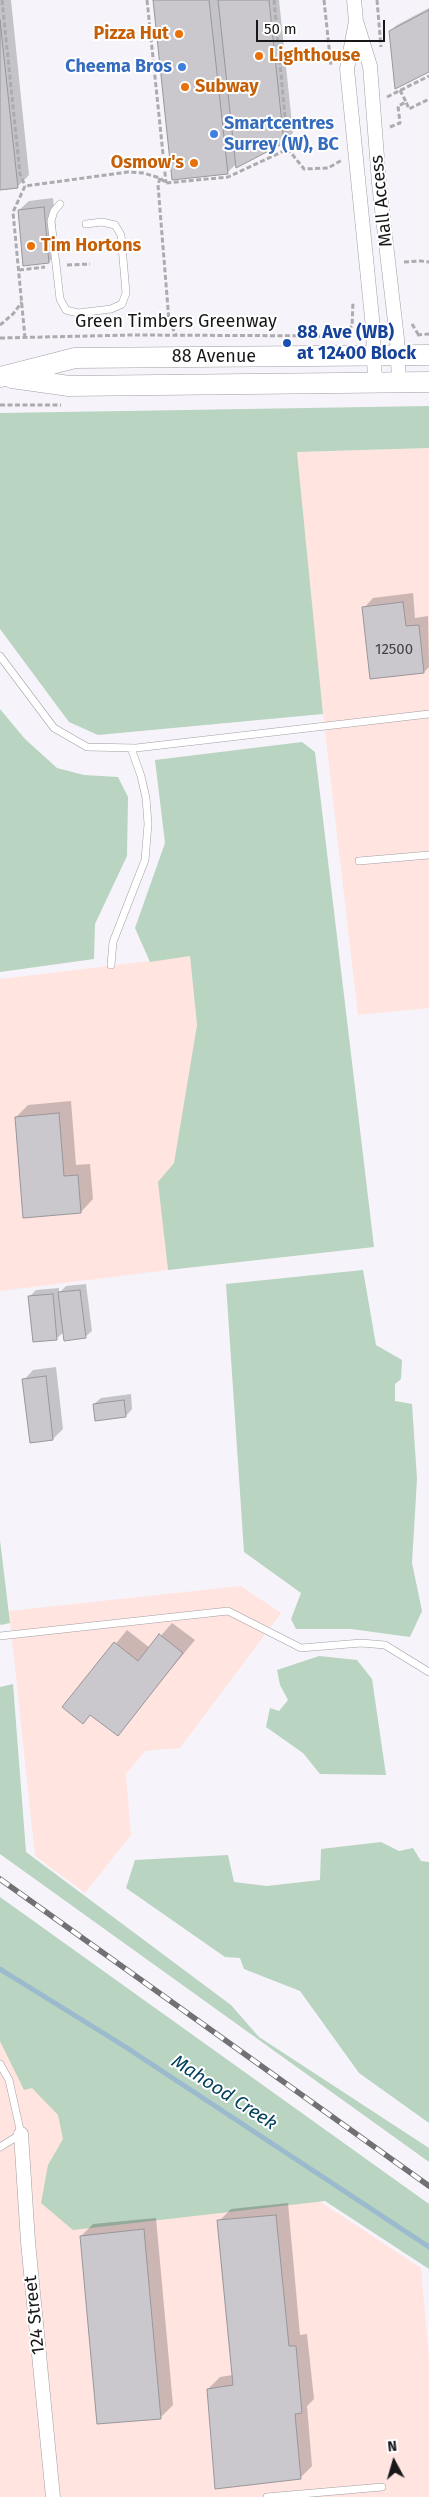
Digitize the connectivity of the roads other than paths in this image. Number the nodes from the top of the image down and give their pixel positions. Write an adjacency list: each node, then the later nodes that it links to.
1 (354, 0): 2 (street, Mall Access)
2 (356, 21): 5 (street, Mall Access); 7 (street, Mall Access)
3 (60, 204): 4 (lane)
4 (86, 224)
5 (397, 355): 6 (main road, 88 Avenue); 7 (main road, 88 Avenue); 10 (street, Mall Access)
6 (429, 355)
7 (374, 356): 8 (main road, 88 Avenue); 9 (street, Mall Access)
8 (0, 376): 9 (main road, 88 Avenue)
9 (375, 382): 10 (main road, 88 Avenue)
10 (398, 382): 11 (main road, 88 Avenue)
11 (429, 382)
12 (0, 656): 14 (lane)
13 (0, 668): 14 (lane)
14 (13, 674): 16 (lane)
15 (429, 714): 16 (lane)
16 (131, 748): 19 (lane)
17 (429, 854): 18 (lane)
18 (359, 861)
19 (111, 965)
20 (0, 1636): 21 (lane)
21 (429, 1672)
22 (0, 2064): 23 (lane)
23 (21, 2134): 24 (lane); 26 (street, 124 Street)
24 (0, 2147)
25 (382, 2487): 27 (lane)
26 (53, 2497)
27 (268, 2497)

